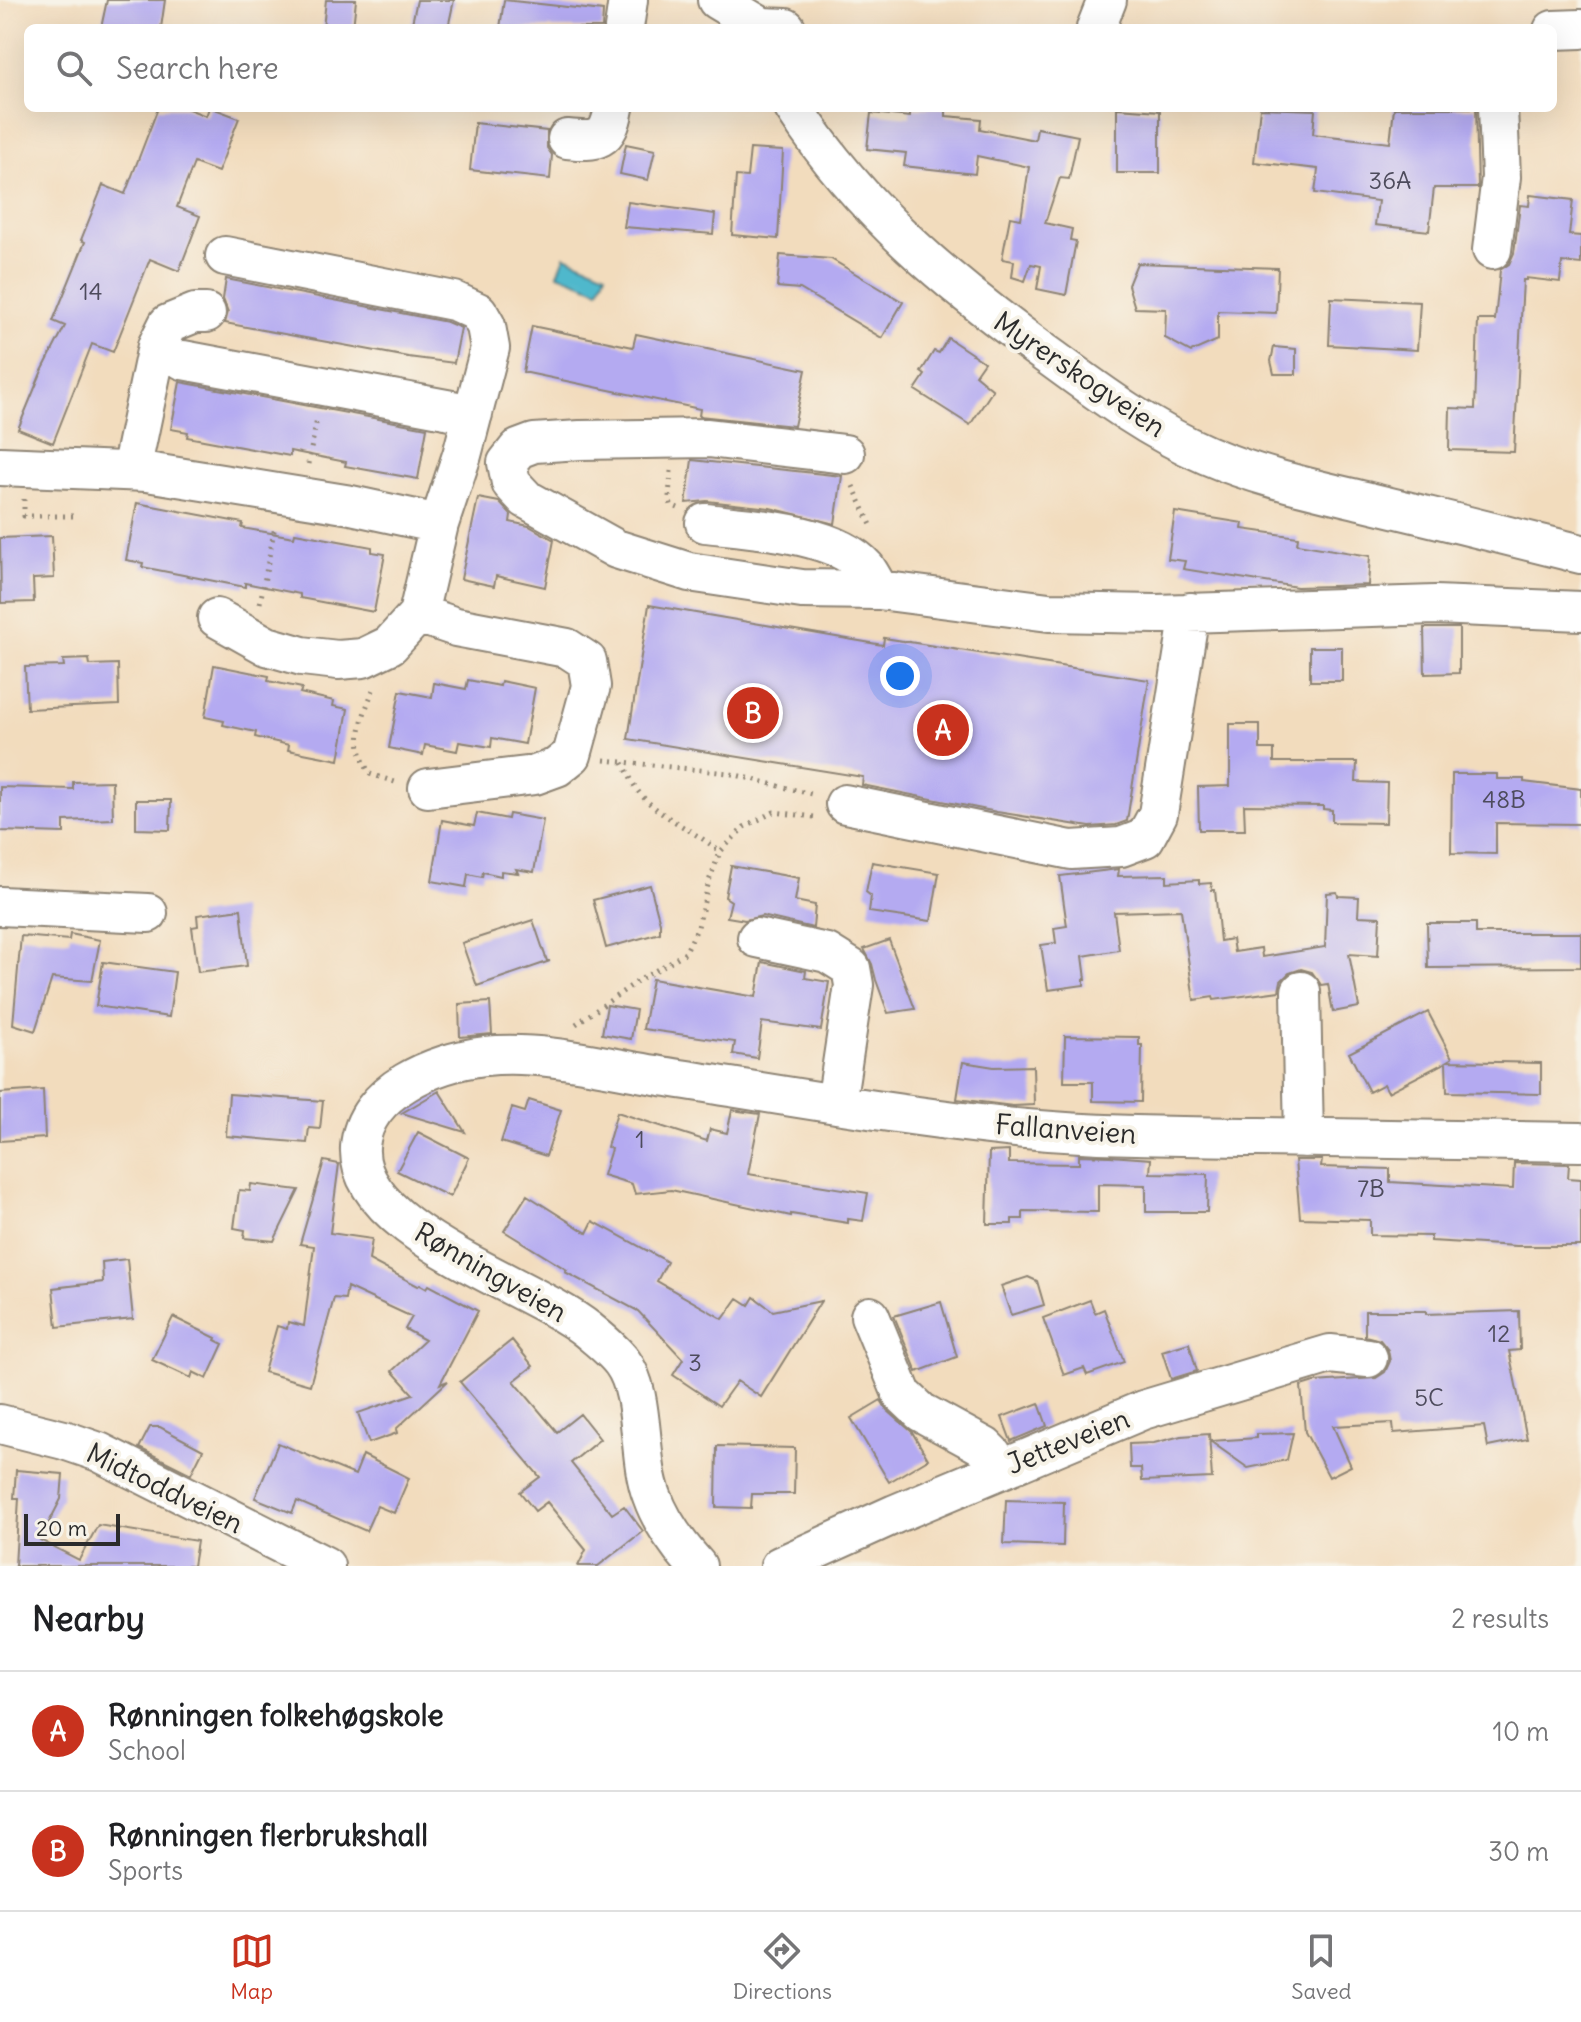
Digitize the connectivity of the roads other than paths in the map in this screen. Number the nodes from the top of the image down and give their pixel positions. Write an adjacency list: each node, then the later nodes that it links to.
1 (628, 0): 4 (street)
2 (717, 0): 5 (street)
3 (1107, 0): 6 (street)
4 (625, 24)
5 (762, 24)
6 (1098, 24)
7 (1581, 29): 8 (street)
8 (1557, 30)
9 (613, 112): 12 (street)
10 (797, 112): 23 (street, Myrerskogveien)
11 (1498, 112): 13 (street)
12 (567, 139)
13 (1492, 250)
14 (225, 256): 17 (street)
15 (206, 313): 19 (street)
16 (183, 360): 17 (street)
17 (473, 414): 22 (street)
18 (845, 454): 24 (street)
19 (139, 472): 20 (street); 22 (street)
20 (12, 476)
21 (697, 518): 24 (street)
22 (439, 524): 27 (street)
23 (1581, 554)
24 (879, 590): 26 (street)
25 (1581, 611): 26 (street)
26 (1190, 612): 30 (street)
27 (418, 614): 28 (street); 29 (street)
28 (217, 618)
29 (428, 788)
30 (845, 804)
31 (0, 906): 32 (street)
32 (148, 913)
33 (757, 938): 36 (street)
34 (1301, 991): 37 (street)
35 (562, 1044): 36 (street, Fallanveien); 44 (street, Rønningveien)
36 (836, 1104): 37 (street, Fallanveien)
37 (1304, 1138): 38 (street, Fallanveien)
38 (1581, 1142)
39 (870, 1316): 42 (street)
40 (1368, 1358): 42 (street, Jetteveien)
41 (0, 1424): 43 (street, Midtoddveien)
42 (1000, 1469): 45 (street, Jetteveien)
43 (325, 1566)
44 (697, 1566)
45 (780, 1566)

